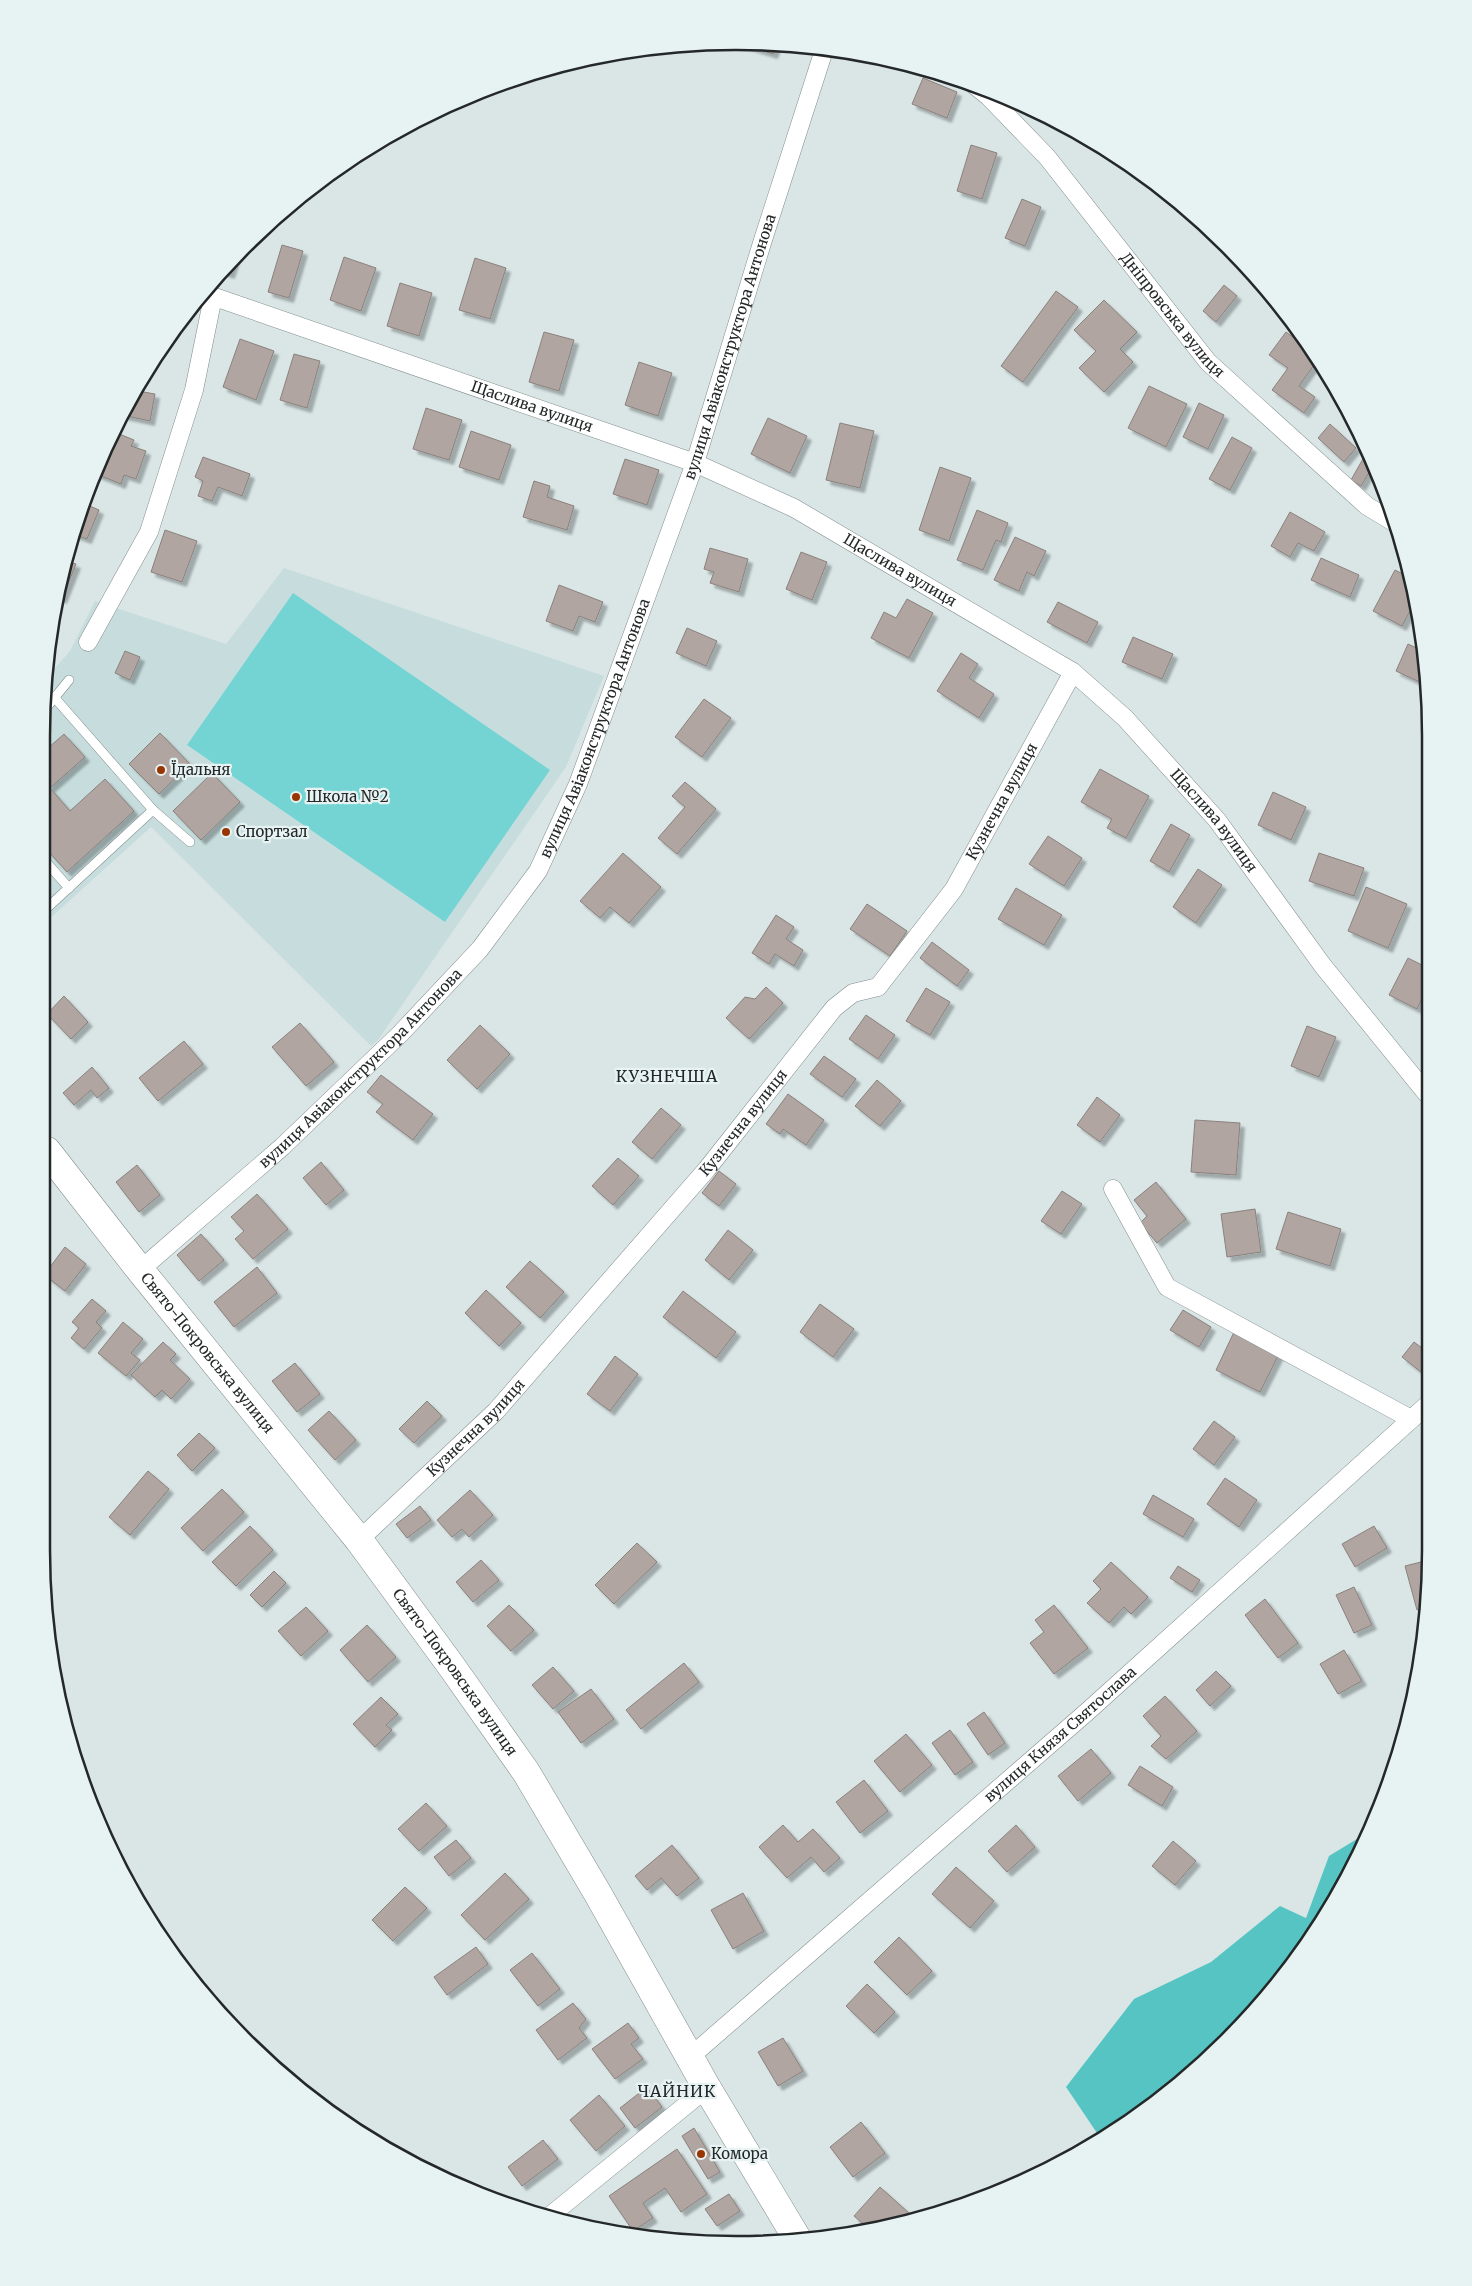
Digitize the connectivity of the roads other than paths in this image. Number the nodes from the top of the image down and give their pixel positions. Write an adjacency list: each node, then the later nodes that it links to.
1 (822, 56): 5 (street, вулиця Авіаконструктора Антонова)
2 (991, 99): 6 (street, Дніпровська вулиця)
3 (210, 296): 5 (street, Щаслива вулиця)
4 (207, 299): 7 (street)
5 (695, 463): 8 (street, Щаслива вулиця); 20 (street, вулиця Авіаконструктора Антонова)
6 (1387, 518)
7 (88, 642)
8 (1073, 672): 17 (street, Щаслива вулиця); 23 (street, Кузнечна вулиця)
9 (69, 680): 10 (lane)
10 (54, 697): 11 (lane); 12 (lane)
11 (51, 702)
12 (153, 810): 13 (lane); 15 (lane)
13 (190, 842)
14 (50, 867): 15 (lane)
15 (69, 888): 16 (lane)
16 (50, 905)
17 (1422, 1088)
18 (50, 1154): 20 (main road, Свято-Покровська вулиця)
19 (1113, 1190): 22 (street)
20 (140, 1270): 23 (main road, Свято-Покровська вулиця)
21 (1422, 1409): 22 (street, вулиця Князя Святослава)
22 (1411, 1419): 24 (street, вулиця Князя Святослава)
23 (359, 1540): 24 (main road, Свято-Покровська вулиця)
24 (690, 2057): 25 (main road, Свято-Покровська вулиця)
25 (707, 2088): 26 (street); 27 (main road, Свято-Покровська вулиця)
26 (554, 2212)
27 (794, 2234)

